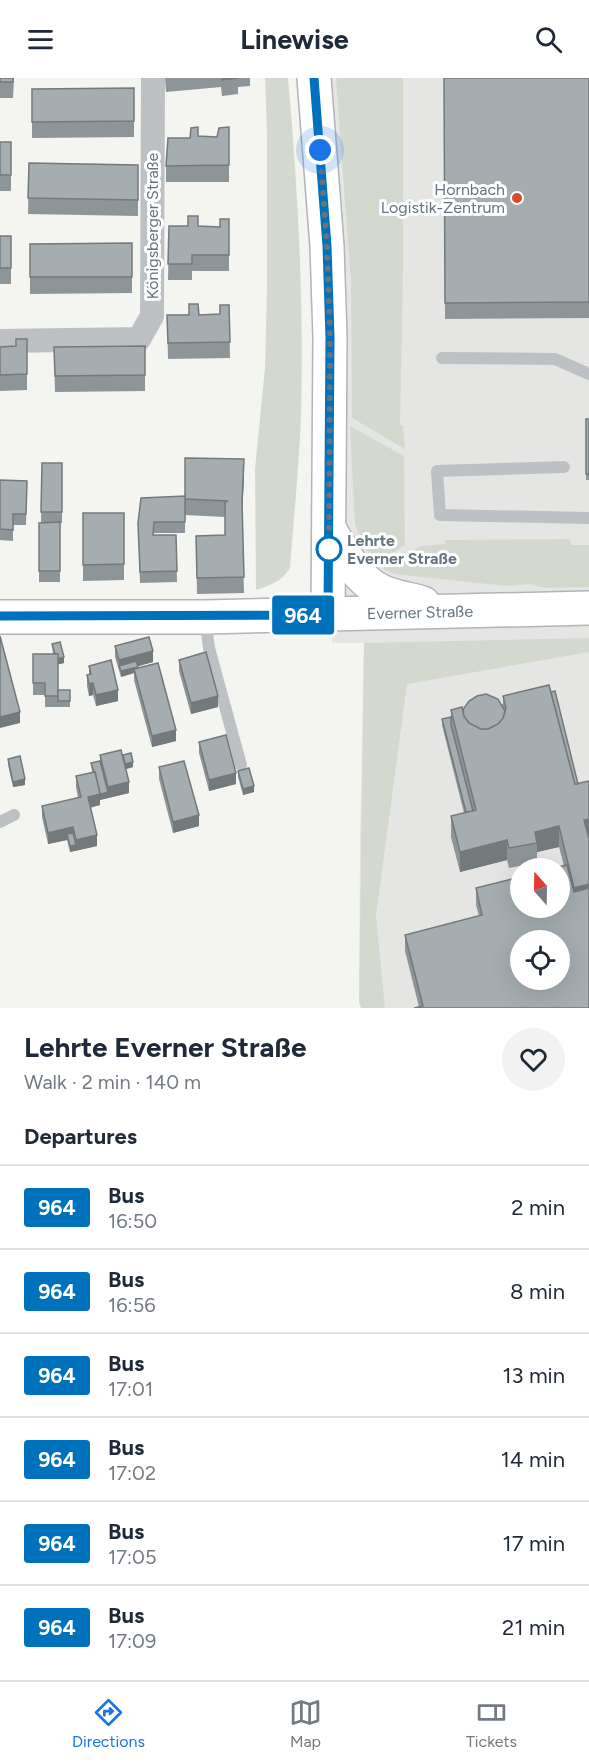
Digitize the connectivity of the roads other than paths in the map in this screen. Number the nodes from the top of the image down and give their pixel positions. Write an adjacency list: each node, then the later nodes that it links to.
1 (153, 78): 3 (street, Königsberger Straße)
2 (314, 78): 8 (street)
3 (0, 341)
4 (442, 358): 5 (lane)
5 (589, 374)
6 (564, 467): 7 (lane)
7 (589, 518)
8 (330, 530): 10 (street); 11 (street)
9 (589, 608): 10 (street, Everner Straße)
10 (454, 612): 11 (street, Everner Straße)
11 (328, 615): 13 (street, Everner Straße)
12 (0, 616): 13 (street, Everner Straße)
13 (205, 617): 14 (lane)
14 (241, 765)
15 (14, 815): 16 (lane)
16 (0, 822)

